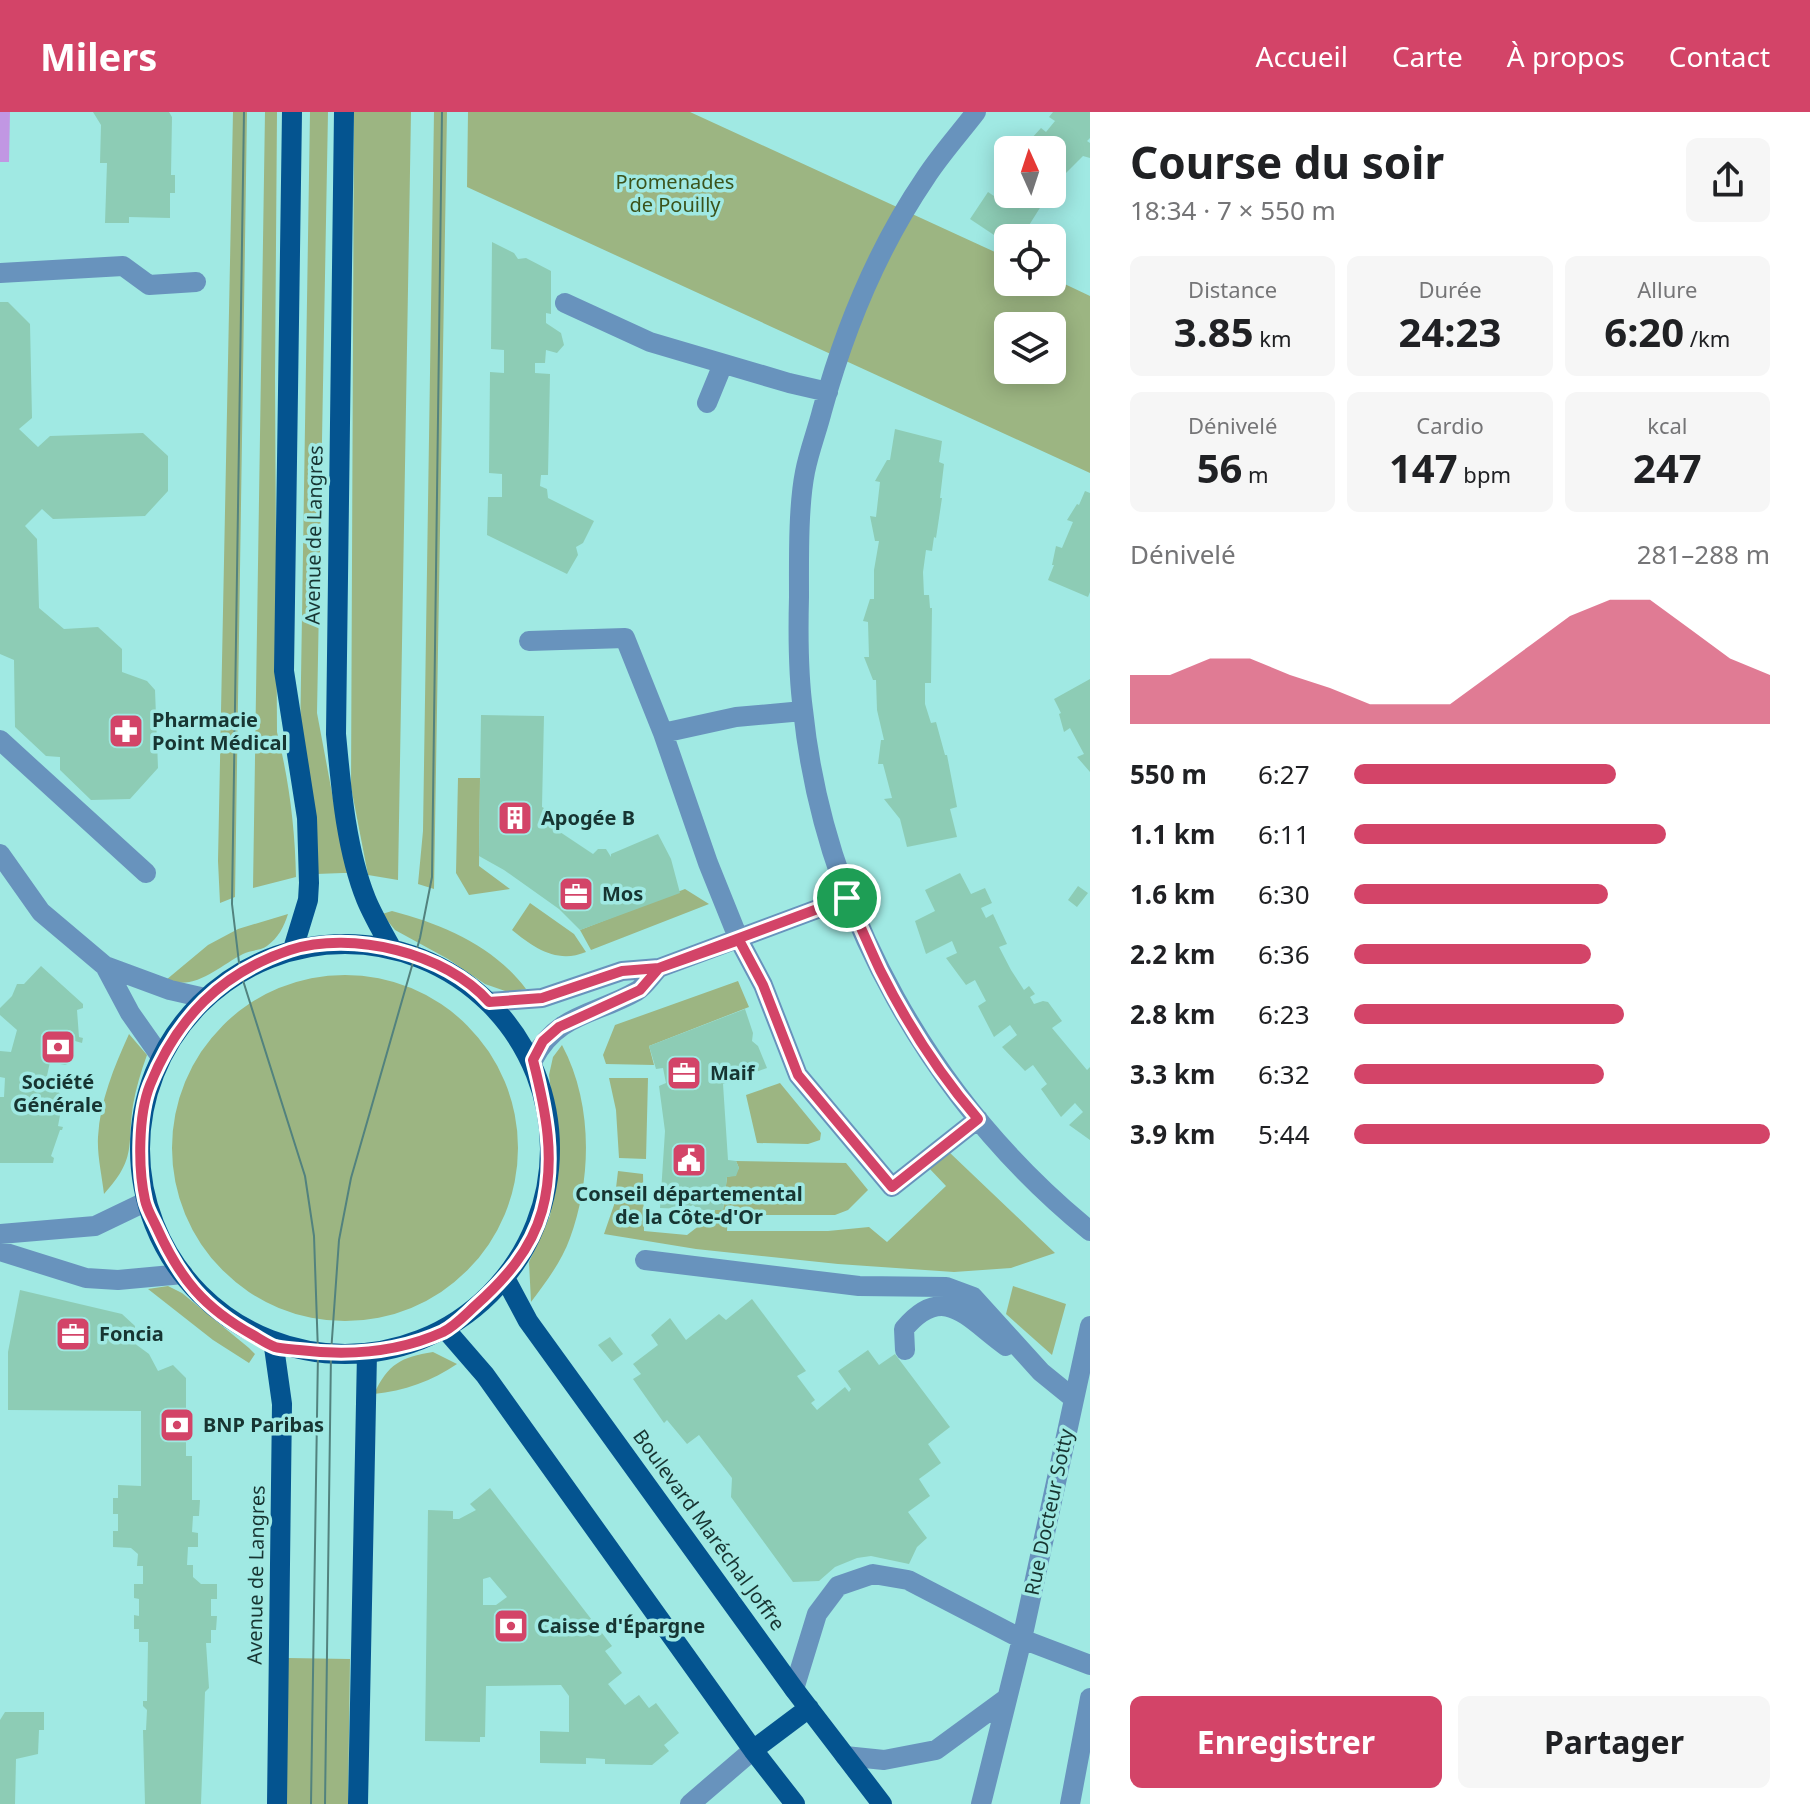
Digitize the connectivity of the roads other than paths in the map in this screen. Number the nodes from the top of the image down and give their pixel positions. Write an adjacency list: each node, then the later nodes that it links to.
1 (292, 112): 18 (main road, Avenue de Langres)
2 (344, 112): 19 (main road, Avenue de Langres)
3 (976, 112): 8 (street)
4 (0, 273): 5 (street)
5 (196, 282)
6 (565, 303): 7 (street)
7 (723, 364): 8 (street); 9 (street)
8 (828, 392): 11 (street)
9 (707, 403)
10 (529, 641): 12 (street)
11 (803, 711): 12 (street); 16 (street)
12 (663, 733): 17 (street)
13 (0, 740): 15 (street)
14 (0, 854): 20 (street)
15 (146, 873)
16 (847, 898): 17 (street); 26 (street)
17 (739, 940): 21 (street); 26 (street)
18 (293, 949): 19 (main road); 22 (main road)
19 (392, 949): 23 (main road)
20 (105, 966): 22 (street); 24 (street)
21 (659, 968): 23 (street); 25 (street)
22 (205, 998): 24 (main road)
23 (489, 1002): 25 (main road)
24 (161, 1057): 27 (main road)
25 (533, 1060): 33 (main road)
26 (978, 1119): 28 (street)
27 (145, 1202): 29 (street); 32 (main road)
28 (1090, 1231)
29 (0, 1234)
30 (0, 1251): 32 (street)
31 (645, 1260): 39 (street)
32 (183, 1274): 36 (main road)
33 (505, 1278): 35 (main road); 43 (main road, Boulevard Maréchal Joffre)
34 (1090, 1326): 40 (street, Rue Docteur Sotty)
35 (446, 1330): 38 (main road); 47 (main road)
36 (274, 1347): 38 (main road); 49 (main road, Avenue de Langres)
37 (905, 1350): 39 (street)
38 (367, 1353): 50 (main road)
39 (1041, 1372): 40 (street)
40 (1073, 1398): 41 (street, Rue Docteur Sotty)
41 (1022, 1639): 42 (street); 43 (street); 44 (street, Rue Docteur Sotty)
42 (1090, 1665)
43 (794, 1689): 46 (main road, Boulevard Maréchal Joffre)
44 (1007, 1698): 48 (street); 54 (street, Rue Docteur Sotty)
45 (1090, 1698): 55 (street)
46 (809, 1708): 47 (main road); 48 (main road, Boulevard Maréchal Joffre)
47 (753, 1750): 51 (street); 52 (main road)
48 (845, 1756): 53 (main road, Boulevard Maréchal Joffre)
49 (277, 1804)
50 (358, 1804)
51 (690, 1804)
52 (795, 1804)
53 (882, 1804)
54 (981, 1804)
55 (1070, 1804)

